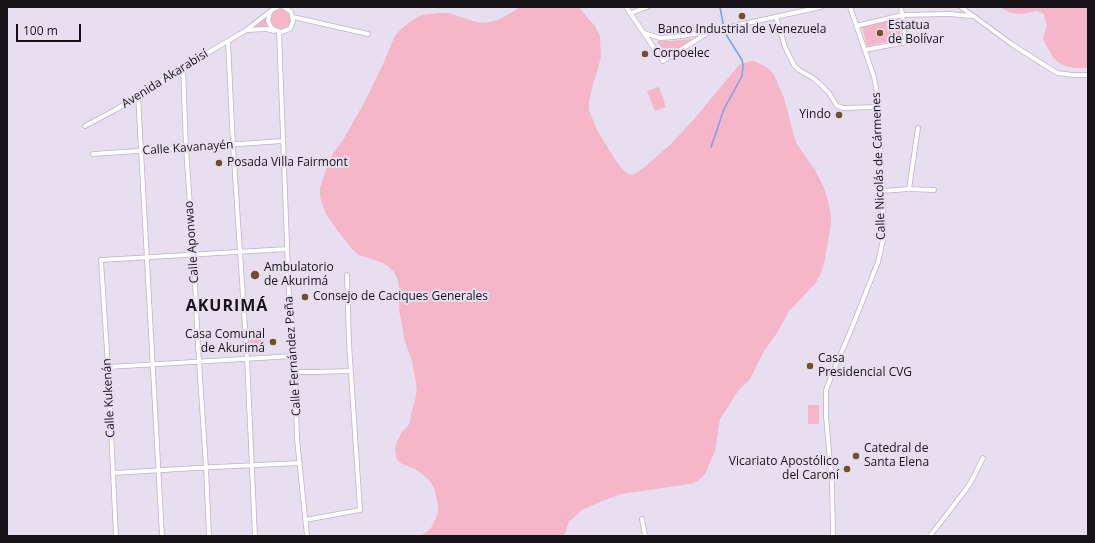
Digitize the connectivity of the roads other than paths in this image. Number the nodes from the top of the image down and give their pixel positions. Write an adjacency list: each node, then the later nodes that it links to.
1 (284, 7): 12 (street)
2 (294, 7): 12 (street)
3 (626, 7): 10 (street)
4 (646, 7): 10 (street)
5 (821, 7): 14 (street)
6 (850, 7): 15 (street, Calle Nicolás de Cármenes)
7 (901, 7): 11 (street)
8 (961, 7): 13 (street)
9 (275, 8): 17 (street, Avenida Akarabisí); 18 (street, Calle Fernández Peña)
10 (630, 13): 19 (street)
11 (902, 15): 13 (street); 15 (street); 22 (street)
12 (293, 16): 18 (street); 20 (street)
13 (973, 16): 24 (street)
14 (776, 17): 16 (street); 26 (street)
15 (856, 26): 22 (street, Calle Nicolás de Cármenes)
16 (713, 30): 19 (street); 19 (street)
17 (245, 31): 18 (street, Avenida Akarabisí); 21 (street, Avenida Akarabisí)
18 (277, 31): 29 (street, Calle Fernández Peña)
19 (644, 33)
20 (368, 34)
21 (228, 41): 23 (street, Avenida Akarabisí); 30 (street)
22 (865, 50): 26 (street, Calle Nicolás de Cármenes)
23 (183, 67): 25 (street, Avenida Akarabisí); 31 (street, Calle Aponwao)
24 (1088, 75)
25 (138, 95): 27 (street, Avenida Akarabisí); 32 (street)
26 (878, 107): 36 (street, Calle Nicolás de Cármenes)
27 (85, 126)
28 (918, 128): 34 (street)
29 (283, 141): 30 (street, Calle Kavanayén); 37 (street, Calle Fernández Peña)
30 (233, 145): 31 (street, Calle Kavanayén); 38 (street)
31 (186, 148): 32 (street, Calle Kavanayén); 39 (street, Calle Aponwao)
32 (141, 151): 33 (street, Calle Kavanayén); 40 (street)
33 (93, 154)
34 (909, 189): 35 (street); 36 (street)
35 (934, 190)
36 (882, 191): 63 (street, Calle Nicolás de Cármenes)
37 (286, 249): 38 (street); 42 (street, Calle Fernández Peña)
38 (240, 252): 39 (street); 43 (street)
39 (194, 255): 40 (street); 44 (street, Calle Aponwao)
40 (147, 258): 45 (street); 46 (street, Calle Kukenán)
41 (347, 275): 47 (street)
42 (294, 356): 43 (street); 48 (street, Calle Fernández Peña)
43 (246, 358): 44 (street); 51 (street)
44 (199, 361): 45 (street); 52 (street, Calle Aponwao)
45 (153, 364): 46 (street); 53 (street)
46 (108, 367): 54 (street, Calle Kukenán)
47 (351, 371): 48 (street); 56 (street)
48 (295, 372): 50 (street, Calle Fernández Peña)
49 (983, 458): 64 (street)
50 (300, 463): 51 (street); 56 (street, Calle Fernández Peña)
51 (252, 465): 52 (street); 60 (street)
52 (206, 468): 53 (street); 59 (street, Calle Aponwao)
53 (159, 470): 54 (street); 58 (street)
54 (113, 473): 57 (street, Calle Kukenán)
55 (642, 519): 62 (street)
56 (305, 520): 61 (street, Calle Fernández Peña)
57 (116, 536)
58 (162, 536)
59 (209, 536)
60 (255, 536)
61 (307, 536)
62 (645, 536)
63 (833, 536)
64 (930, 536)

